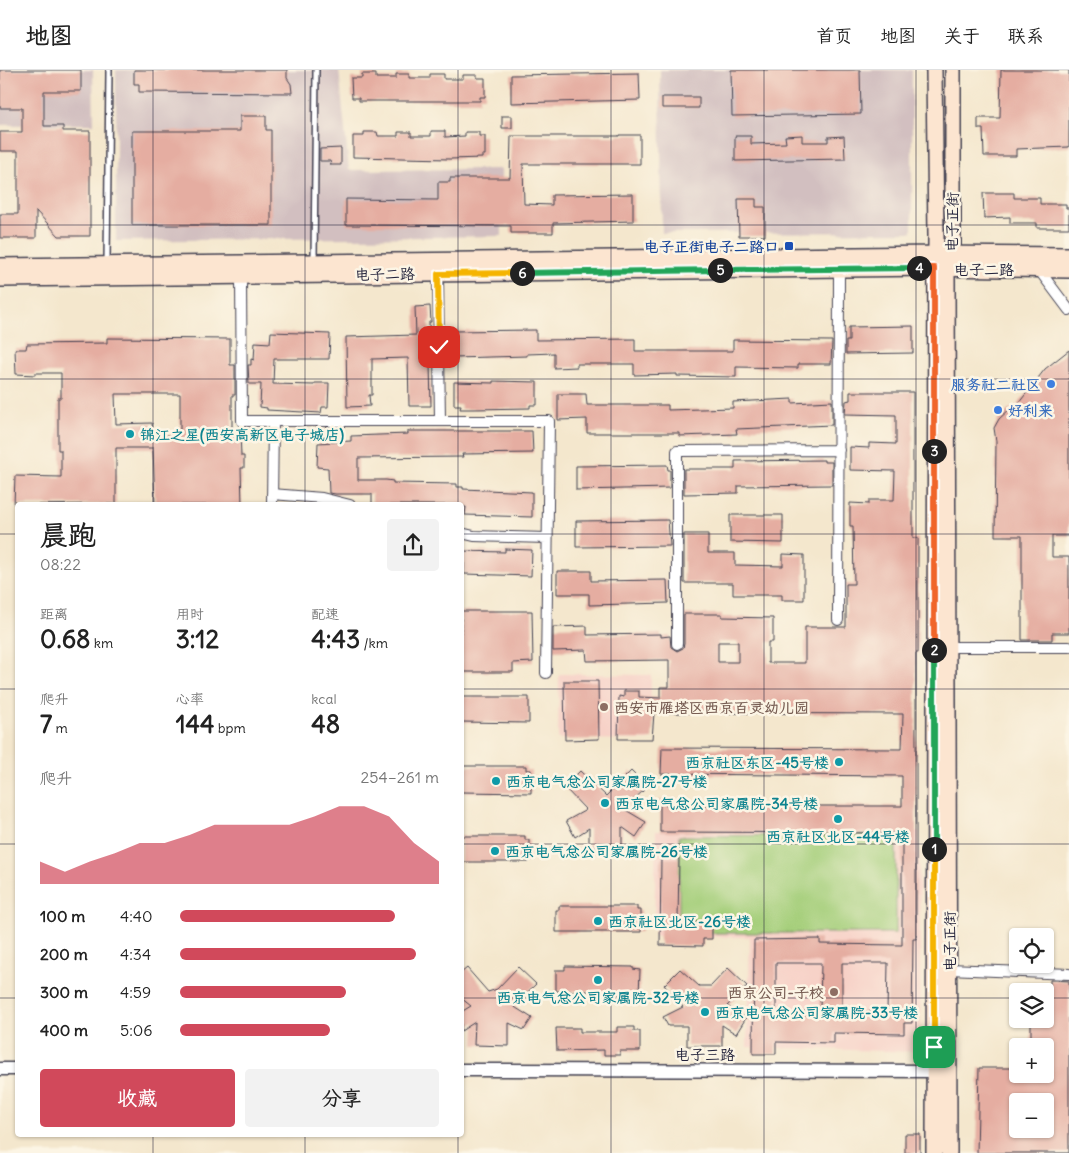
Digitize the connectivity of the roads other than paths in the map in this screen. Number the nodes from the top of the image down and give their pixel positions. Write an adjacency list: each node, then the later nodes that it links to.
1 (109, 70): 10 (lane)
2 (316, 70): 7 (lane)
3 (934, 70): 8 (main road, 电子正街)
4 (953, 70): 5 (main road, 电子正街)
5 (953, 254): 6 (main road, 电子二路); 8 (main road, 电子二路)
6 (1069, 255)
7 (314, 263): 8 (main road, 电子二路); 10 (main road, 电子二路)
8 (939, 264): 11 (main road, 电子二路); 12 (main road, 电子二路); 27 (main road, 电子正街); 35 (main road, 电子正街)
9 (0, 266): 10 (main road, 电子二路)
10 (107, 266)
11 (839, 269): 14 (main road, 电子二路); 20 (street)
12 (1039, 270): 13 (main road, 电子二路); 17 (street)
13 (1069, 270)
14 (438, 274): 15 (main road, 电子二路); 19 (street)
15 (241, 276): 16 (main road, 电子二路); 18 (street)
16 (0, 279)
17 (1069, 310)
18 (273, 421): 19 (street); 21 (street)
19 (440, 421): 24 (street)
20 (839, 450): 25 (street); 26 (street)
21 (272, 500): 22 (street)
22 (338, 502)
23 (464, 534): 24 (street)
24 (547, 538): 29 (street)
25 (838, 620)
26 (677, 644)
27 (948, 647): 28 (street); 30 (main road, 电子正街)
28 (1069, 647)
29 (546, 673)
30 (949, 970): 31 (street); 35 (main road, 电子正街)
31 (1069, 974)
32 (0, 1069): 33 (street)
33 (15, 1069)
34 (464, 1070): 35 (street, 电子三路)
35 (942, 1071): 36 (main road, 电子正街); 37 (main road, 电子正街)
36 (934, 1153)
37 (949, 1153)

